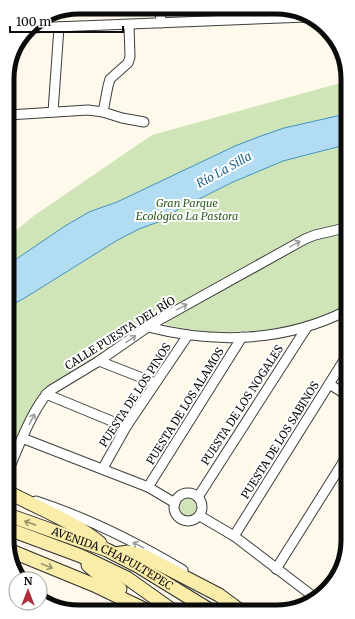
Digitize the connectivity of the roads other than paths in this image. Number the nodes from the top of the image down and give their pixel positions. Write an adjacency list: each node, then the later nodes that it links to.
1 (160, 14): 3 (street)
2 (298, 17): 3 (street)
3 (161, 23): 4 (street)
4 (129, 25): 5 (street); 8 (street)
5 (59, 27): 6 (street); 7 (street)
6 (40, 28)
7 (52, 112): 8 (street); 9 (street)
8 (103, 112): 10 (street)
9 (14, 115)
10 (144, 122)
11 (341, 229): 13 (street, CALLE PUESTA DEL RÍO, one-way to 11)
12 (341, 313): 14 (street)
13 (148, 326): 15 (street); 17 (street, CALLE PUESTA DEL RÍO, one-way to 13)
14 (307, 327): 16 (street); 31 (street, PUESTA DE LOS NOGALES)
15 (188, 335): 16 (street); 19 (street, PUESTA DE LOS PINOS)
16 (242, 337): 28 (street, PUESTA DE LOS ALAMOS)
17 (99, 361): 19 (street); 22 (street, CALLE PUESTA DEL RÍO)
18 (341, 365): 20 (street, PUESTA DE LOS SABINOS)
19 (155, 384): 23 (street, PUESTA DE LOS PINOS)
20 (329, 384): 21 (street); 36 (street, PUESTA DE LOS SABINOS)
21 (341, 391)
22 (46, 394): 23 (street); 24 (street, CALLE PUESTA DEL RÍO, one-way to 22)
23 (126, 427): 27 (street, PUESTA DE LOS PINOS)
24 (22, 438): 25 (street, CALLE PUESTA DEL RÍO); 27 (street)
25 (14, 457)
26 (341, 466): 40 (street)
27 (103, 468): 28 (street)
28 (148, 487): 32 (street)
29 (14, 493): 41 (street, one-way to 29)
30 (14, 494): 37 (main road)
31 (198, 497): 32 (street); 33 (street)
32 (175, 503): 33 (street)
33 (200, 516): 36 (street)
34 (14, 517): 37 (main road, AVENIDA CHAPULTEPEC, one-way to 34)
35 (14, 531): 39 (main road, AVENIDA CHAPULTEPEC)
36 (234, 536): 40 (street)
37 (111, 552): 41 (main road); 47 (main road, AVENIDA CHAPULTEPEC)
38 (15, 553): 43 (main road, one-way to 43)
39 (79, 556): 44 (main road); 45 (main road, AVENIDA CHAPULTEPEC); 46 (main road)
40 (276, 569): 42 (street)
41 (219, 595): 48 (main road)
42 (311, 595)
43 (136, 605)
44 (139, 605)
45 (165, 605)
46 (186, 605)
47 (201, 605)
48 (233, 605)

